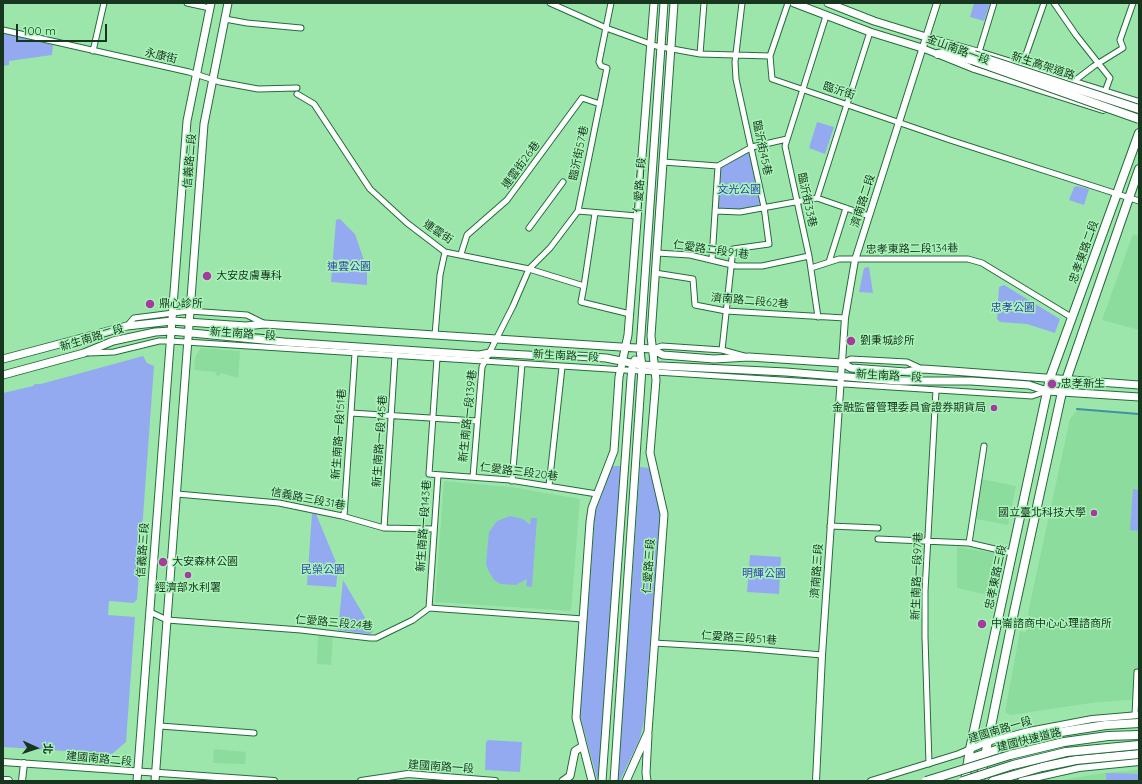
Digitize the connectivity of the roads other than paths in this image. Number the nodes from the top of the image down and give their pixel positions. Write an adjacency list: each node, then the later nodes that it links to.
1 (104, 3): 32 (street)
2 (186, 3): 20 (street)
3 (228, 3): 22 (main road, 信義路二段)
4 (550, 3): 19 (street)
5 (611, 3): 24 (street)
6 (654, 3): 29 (main road, 仁愛路二段)
7 (664, 3): 30 (main road, 仁愛路二段)
8 (674, 3): 33 (main road, 仁愛路二段)
9 (704, 3): 34 (street)
10 (742, 3): 36 (street, 臨沂街45巷)
11 (788, 3): 37 (street)
12 (794, 3): 21 (main road, 金山南路一段)
13 (828, 3): 27 (main road, 金山南路一段)
14 (937, 3): 27 (street)
15 (994, 3): 38 (street)
16 (1044, 3): 40 (street)
17 (1054, 3): 39 (street)
18 (1133, 3): 39 (street)
19 (558, 5): 24 (street)
20 (211, 6): 41 (main road, 信義路二段)
21 (826, 16): 26 (main road, 金山南路一段); 45 (street, 臨沂街33巷)
22 (225, 19): 23 (street); 42 (main road, 信義路二段)
23 (302, 28)
24 (606, 28): 29 (street); 49 (street, 臨沂街57巷)
25 (3, 30): 32 (street, 永康街)
26 (870, 32): 31 (main road, 金山南路一段); 50 (street)
27 (926, 37): 28 (street, 金山南路一段); 31 (street)
28 (943, 42): 38 (main road, 新生高架道路)
29 (651, 45): 30 (street); 73 (main road, 仁愛路二段)
30 (661, 47): 33 (street); 106 (main road, 仁愛路二段)
31 (922, 48): 35 (street, 金山南路一段); 54 (street, 濟南路二段)
32 (93, 50): 41 (street, 永康街)
33 (671, 50): 34 (street); 59 (main road, 仁愛路二段)
34 (700, 54): 36 (street)
35 (938, 54): 38 (main road); 51 (street, 金山南路一段)
36 (735, 56): 37 (street); 58 (street, 臨沂街45巷)
37 (770, 56): 45 (street, 臨沂街)
38 (975, 56): 40 (street, 金山南路一段); 52 (main road, 新生高架道路, bridge); 53 (main road, 新生高架道路, bridge)
39 (1098, 64): 43 (street); 46 (street)
40 (1022, 66): 43 (street, 金山南路一段)
41 (197, 74): 42 (street); 90 (main road, 信義路二段)
42 (212, 80): 44 (street); 88 (main road, 信義路二段)
43 (1076, 82): 46 (street, 金山南路一段)
44 (297, 88)
45 (803, 90): 50 (street, 臨沂街); 57 (street, 臨沂街33巷)
46 (1106, 92): 48 (street, 金山南路一段); 51 (street)
47 (297, 94): 76 (street, 連雲街)
48 (1139, 102)
49 (600, 104): 70 (street, 臨沂街57巷); 78 (street, 連雲街26巷)
50 (847, 104): 54 (street, 臨沂街); 65 (street)
51 (1098, 109): 55 (street, 金山南路一段)
52 (1139, 109)
53 (1139, 119)
54 (899, 122): 63 (street, 臨沂街); 74 (street, 濟南路二段)
55 (1139, 123)
56 (1139, 133): 63 (main road, 忠孝東路二段)
57 (787, 139): 58 (street); 66 (street, 臨沂街33巷)
58 (752, 147): 60 (street); 68 (street, 臨沂街45巷)
59 (663, 162): 60 (street); 77 (main road, 仁愛路二段)
60 (718, 166): 71 (street)
61 (1139, 169): 64 (main road)
62 (563, 182): 75 (street)
63 (1117, 193): 64 (street, 臨沂街); 93 (main road, 忠孝東路二段)
64 (1129, 197): 67 (street, 臨沂街); 126 (main road)
65 (817, 198): 66 (street); 69 (street)
66 (797, 201): 68 (street); 79 (street, 臨沂街33巷)
67 (1139, 201)
68 (764, 207): 71 (street); 83 (street, 臨沂街45巷)
69 (846, 208): 74 (street); 82 (street)
70 (578, 211): 72 (street); 85 (street, 臨沂街57巷)
71 (716, 211): 80 (street)
72 (595, 213): 73 (street); 87 (street)
73 (637, 216): 91 (main road, 仁愛路二段)
74 (869, 216): 81 (street, 濟南路二段)
75 (529, 228)
76 (446, 252): 78 (street, 連雲街); 101 (street)
77 (657, 253): 80 (street, 仁愛路二段91巷); 86 (main road, 仁愛路二段)
78 (461, 254): 85 (street, 連雲街)
79 (809, 256): 83 (street, 仁愛路二段91巷); 84 (street, 臨沂街33巷)
80 (712, 259): 83 (street, 仁愛路二段91巷)
81 (855, 260): 82 (street, 忠孝東路二段134巷); 93 (street, 忠孝東路二段134巷); 94 (street, 濟南路二段)
82 (829, 262): 84 (street, 忠孝東路二段134巷)
83 (731, 264): 89 (street)
84 (811, 268): 92 (street, 臨沂街33巷)
85 (529, 269): 87 (street, 連雲街); 102 (street, 新生南路一段139巷)
86 (655, 273): 89 (street, 濟南路二段62巷); 107 (main road, 仁愛路二段)
87 (584, 286): 91 (street)
88 (189, 311): 90 (street, 新生南路一段); 96 (main road, 信義路二段); 97 (street, 新生南路一段)
89 (726, 311): 92 (street, 濟南路二段62巷); 108 (street)
90 (172, 313): 95 (main road, 信義路二段); 98 (street, 新生南路一段)
91 (630, 314): 105 (main road, 仁愛路二段)
92 (818, 317): 94 (street, 濟南路二段62巷)
93 (1071, 317): 124 (main road, 忠孝東路二段)
94 (845, 318): 116 (street, 濟南路二段)
95 (172, 321): 96 (main road, 新生南路二段); 98 (main road, 新生南路二段); 99 (main road, 信義路三段)
96 (188, 322): 97 (main road, 新生南路一段); 100 (main road)
97 (264, 324): 101 (main road, 新生南路一段)
98 (127, 326): 115 (main road, 新生南路二段)
99 (171, 331): 100 (main road, 新生南路二段); 103 (main road, 信義路三段); 109 (main road, 新生南路二段)
100 (188, 334): 104 (main road); 114 (main road, 新生南路一段)
101 (435, 335): 102 (main road, 新生南路一段)
102 (497, 339): 105 (main road, 新生南路一段); 114 (street, 新生南路一段139巷)
103 (170, 341): 104 (street, 新生南路一段); 109 (street, 新生南路一段); 153 (main road, 信義路三段)
104 (187, 342): 110 (street, 新生南路一段); 141 (main road)
105 (626, 348): 106 (main road, 新生南路一段); 118 (main road, 仁愛路二段)
106 (640, 349): 107 (main road, 新生南路一段); 120 (main road); 121 (main road, 仁愛路二段)
107 (652, 349): 108 (street, 新生南路一段); 112 (main road, 新生南路一段); 122 (main road, 仁愛路三段)
108 (722, 350): 112 (street, 新生南路一段)
109 (84, 353): 123 (main road, 新生南路二段)
110 (355, 353): 111 (street, 新生南路一段); 132 (street, 新生南路一段151巷)
111 (395, 355): 113 (street, 新生南路一段); 133 (street, 新生南路一段145巷)
112 (749, 357): 116 (main road, 新生南路一段)
113 (437, 358): 114 (street, 新生南路一段); 134 (street, 新生南路一段143巷)
114 (487, 358): 117 (street, 新生南路一段); 118 (main road, 新生南路一段); 135 (street, 新生南路一段139巷)
115 (3, 359)
116 (842, 363): 124 (main road, 新生南路一段); 125 (street, 濟南路三段)
117 (522, 364): 119 (street, 新生南路一段); 139 (street)
118 (621, 366): 119 (street, 新生南路一段); 120 (main road, 新生南路一段); 142 (main road)
119 (562, 367): 140 (street)
120 (633, 368): 121 (main road, 新生南路一段); 188 (main road)
121 (642, 368): 122 (main road, 新生南路一段); 189 (main road, 仁愛路三段)
122 (654, 369): 125 (main road, 新生南路一段); 156 (main road, 仁愛路三段)
123 (3, 375)
124 (1050, 378): 126 (main road, 新生南路一段); 129 (main road, 忠孝東路三段)
125 (841, 380): 128 (street, 新生南路一段); 129 (main road, 新生南路一段); 144 (street, 濟南路三段)
126 (1065, 380): 127 (main road, 新生南路一段); 130 (main road)
127 (1139, 385)
128 (936, 390): 129 (street, 新生南路一段); 149 (street, 新生南路一段97巷)
129 (1047, 391): 130 (main road, 新生南路一段); 151 (main road, 忠孝東路三段)
130 (1062, 392): 131 (main road, 新生南路一段); 165 (main road)
131 (1139, 397)
132 (351, 413): 133 (street); 143 (street, 新生南路一段151巷)
133 (392, 416): 134 (street); 145 (street, 新生南路一段145巷)
134 (433, 418): 135 (street); 137 (street, 新生南路一段143巷)
135 (477, 421): 138 (street, 新生南路一段139巷)
136 (984, 446): 150 (street)
137 (438, 475): 138 (street, 仁愛路三段20巷); 147 (street, 新生南路一段143巷)
138 (473, 477): 139 (street, 仁愛路三段20巷)
139 (512, 481): 140 (street, 仁愛路三段20巷)
140 (549, 486): 142 (street, 仁愛路三段20巷)
141 (177, 494): 143 (street, 信義路三段31巷); 155 (main road)
142 (597, 494): 154 (main road)
143 (344, 516): 145 (street, 信義路三段31巷)
144 (830, 526): 146 (street); 157 (street, 濟南路三段)
145 (384, 528): 147 (street, 信義路三段31巷)
146 (878, 528)
147 (434, 529): 152 (street, 新生南路一段143巷)
148 (878, 539): 149 (street)
149 (928, 541): 150 (street); 175 (street, 新生南路一段97巷)
150 (969, 543): 151 (street)
151 (1012, 553): 168 (main road, 忠孝東路三段)
152 (429, 608): 154 (street); 155 (street, 仁愛路三段24巷)
153 (150, 612): 155 (street, 仁愛路三段24巷); 176 (main road, 信義路三段)
154 (583, 619): 167 (main road)
155 (168, 620): 161 (main road)
156 (654, 643): 157 (street, 仁愛路三段51巷); 162 (main road, 仁愛路三段)
157 (822, 655): 192 (street, 濟南路三段)
158 (1137, 672): 159 (street)
159 (1137, 715): 165 (street, 建國南路一段)
160 (1139, 723): 169 (main road)
161 (160, 726): 163 (street); 177 (main road)
162 (648, 732): 190 (main road, 仁愛路三段); 191 (main road)
163 (254, 733)
164 (1139, 735): 194 (main road, 建國快速道路, bridge)
165 (986, 742): 168 (street, 建國南路一段); 169 (main road)
166 (1139, 745): 195 (main road, 建國快速道路, bridge)
167 (583, 746): 186 (main road); 187 (main road)
168 (970, 749): 171 (main road, 忠孝東路三段); 175 (street, 建國南路一段)
169 (984, 754): 171 (main road); 196 (main road)
170 (1139, 754): 197 (main road)
171 (968, 759): 195 (main road, 忠孝東路三段)
172 (3, 762): 174 (street, 建國南路二段)
173 (1139, 762): 198 (street)
174 (24, 763): 176 (street, 建國南路二段); 181 (street)
175 (929, 764): 193 (street, 建國南路一段)
176 (138, 772): 177 (street, 建國南路二段); 182 (main road, 信義路三段)
177 (155, 777): 178 (street)
178 (242, 780): 183 (street)
179 (3, 781): 180 (main road)
180 (8, 781)
181 (22, 781)
182 (137, 781)
183 (274, 781)
184 (361, 781): 185 (street, 建國南路一段)
185 (495, 781)
186 (563, 781)
187 (592, 781)
188 (602, 781)
189 (614, 781)
190 (626, 781)
191 (647, 781)
192 (816, 781)
193 (871, 781)
194 (926, 781)
195 (964, 781)
196 (980, 781)
197 (993, 781)
198 (1022, 781)

